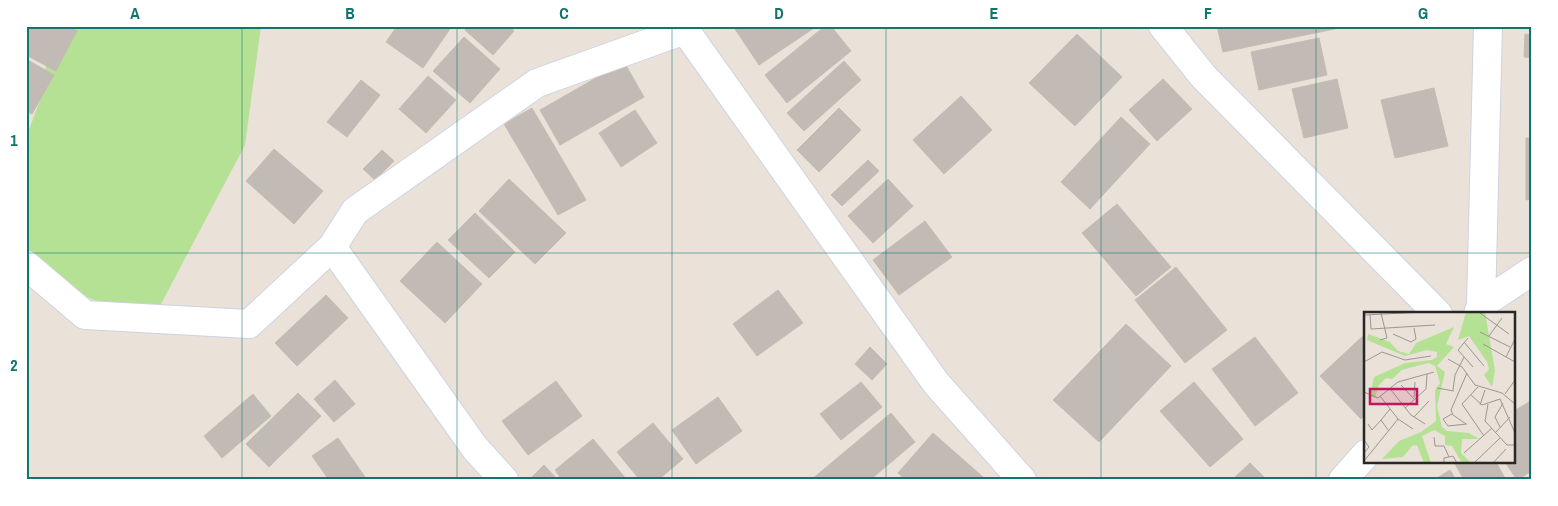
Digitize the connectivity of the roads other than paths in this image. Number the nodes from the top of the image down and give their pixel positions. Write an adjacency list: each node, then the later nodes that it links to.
1 (1162, 26): 8 (street)
2 (1488, 26): 7 (street)
3 (686, 28): 4 (street); 11 (street)
4 (332, 247): 5 (street); 10 (street)
5 (26, 266)
6 (1532, 271): 7 (street)
7 (1480, 309)
8 (1436, 312)
9 (1364, 456): 12 (street)
10 (504, 480)
11 (1022, 480)
12 (1343, 480)

